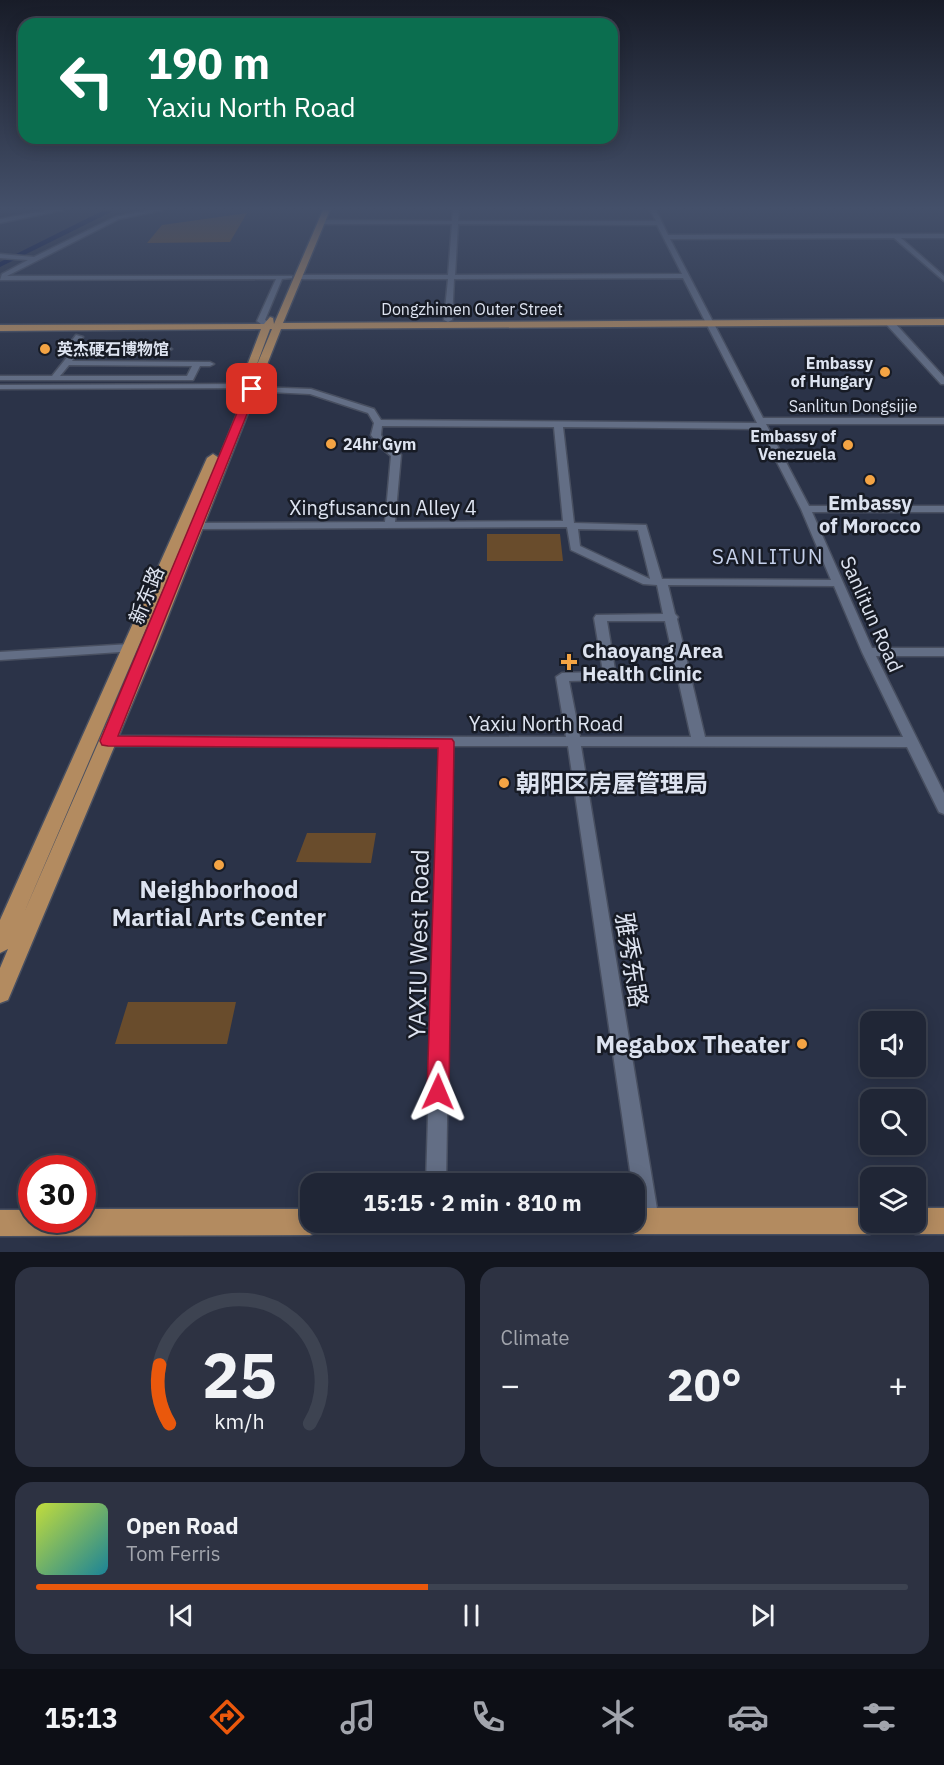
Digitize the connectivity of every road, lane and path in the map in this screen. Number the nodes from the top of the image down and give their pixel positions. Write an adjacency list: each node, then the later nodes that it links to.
1 (16, 268): 9 (street)
2 (289, 268): 10 (main road, 新东路)
3 (303, 268): 11 (main road, 新东路)
4 (452, 268): 7 (street)
5 (683, 268): 8 (street, Sanlitun Road)
6 (932, 268): 12 (street)
7 (451, 276): 8 (street); 11 (street); 13 (street)
8 (687, 276): 15 (street, Sanlitun Road)
9 (0, 277): 10 (street)
10 (285, 277): 17 (main road, 新东路)
11 (300, 277): 17 (main road, 新东路)
12 (944, 279)
13 (448, 320): 15 (main road, Dongzhimen Outer Street); 17 (main road, Dongzhimen Outer Street)
14 (944, 320): 15 (main road, Dongzhimen Outer Street); 18 (main road, Dongzhimen Outer Street)
15 (710, 321): 17 (main road, Dongzhimen Outer Street); 18 (main road, Dongzhimen Outer Street); 33 (street, Sanlitun Road)
16 (0, 322): 17 (main road, Dongzhimen Outer Street)
17 (272, 322): 19 (main road, Dongzhimen Outer Street); 30 (main road, 新东路)
18 (889, 322): 28 (street)
19 (0, 328)
20 (79, 337): 21 (street)
21 (76, 350): 22 (street); 23 (street)
22 (68, 361): 23 (street); 26 (street)
23 (161, 362): 24 (street); 27 (street); 27 (street)
24 (210, 364)
25 (0, 378): 26 (street)
26 (54, 378): 27 (street)
27 (149, 381)
28 (944, 382)
29 (0, 387): 30 (street)
30 (248, 388): 32 (street); 39 (main road, 新东路); 43 (main road, 新东路)
31 (944, 421): 33 (street, Sanlitun Dongsijie)
32 (378, 423): 34 (street, Sanlitun Dongsijie); 37 (street)
33 (763, 423): 34 (street, Sanlitun Dongsijie); 35 (street, Sanlitun Road)
34 (558, 426): 38 (street)
35 (806, 509): 36 (street); 41 (street, Sanlitun Road)
36 (944, 510)
37 (390, 525): 38 (street, Xingfusancun Alley 4); 39 (street, Xingfusancun Alley 4)
38 (571, 525): 40 (street); 40 (street, Xingfusancun Alley 4)
39 (197, 526): 47 (main road, 新东路)
40 (660, 582): 41 (street); 42 (street)
41 (839, 583): 44 (street, Sanlitun Road)
42 (672, 617): 49 (street); 51 (street, 雅秀东路)
43 (131, 648): 46 (street); 53 (main road, 新东路)
44 (868, 652): 45 (street); 50 (street, Sanlitun Road)
45 (944, 652)
46 (0, 656)
47 (108, 741): 48 (street, Yaxiu North Road); 54 (main road, 新东路)
48 (446, 742): 51 (street, Yaxiu North Road); 55 (street, YAXIU West Road)
49 (699, 742): 50 (street, Yaxiu North Road); 51 (street, Yaxiu North Road)
50 (911, 742): 52 (street, Sanlitun Road)
51 (574, 743): 56 (street, 雅秀东路)
52 (944, 808)
53 (0, 944)
54 (0, 993)
55 (436, 1173)
56 (634, 1173)
57 (645, 1221): 58 (main road)
58 (860, 1221)
59 (926, 1221): 60 (main road)
60 (944, 1221)
61 (300, 1222): 62 (main road)
62 (0, 1223)

